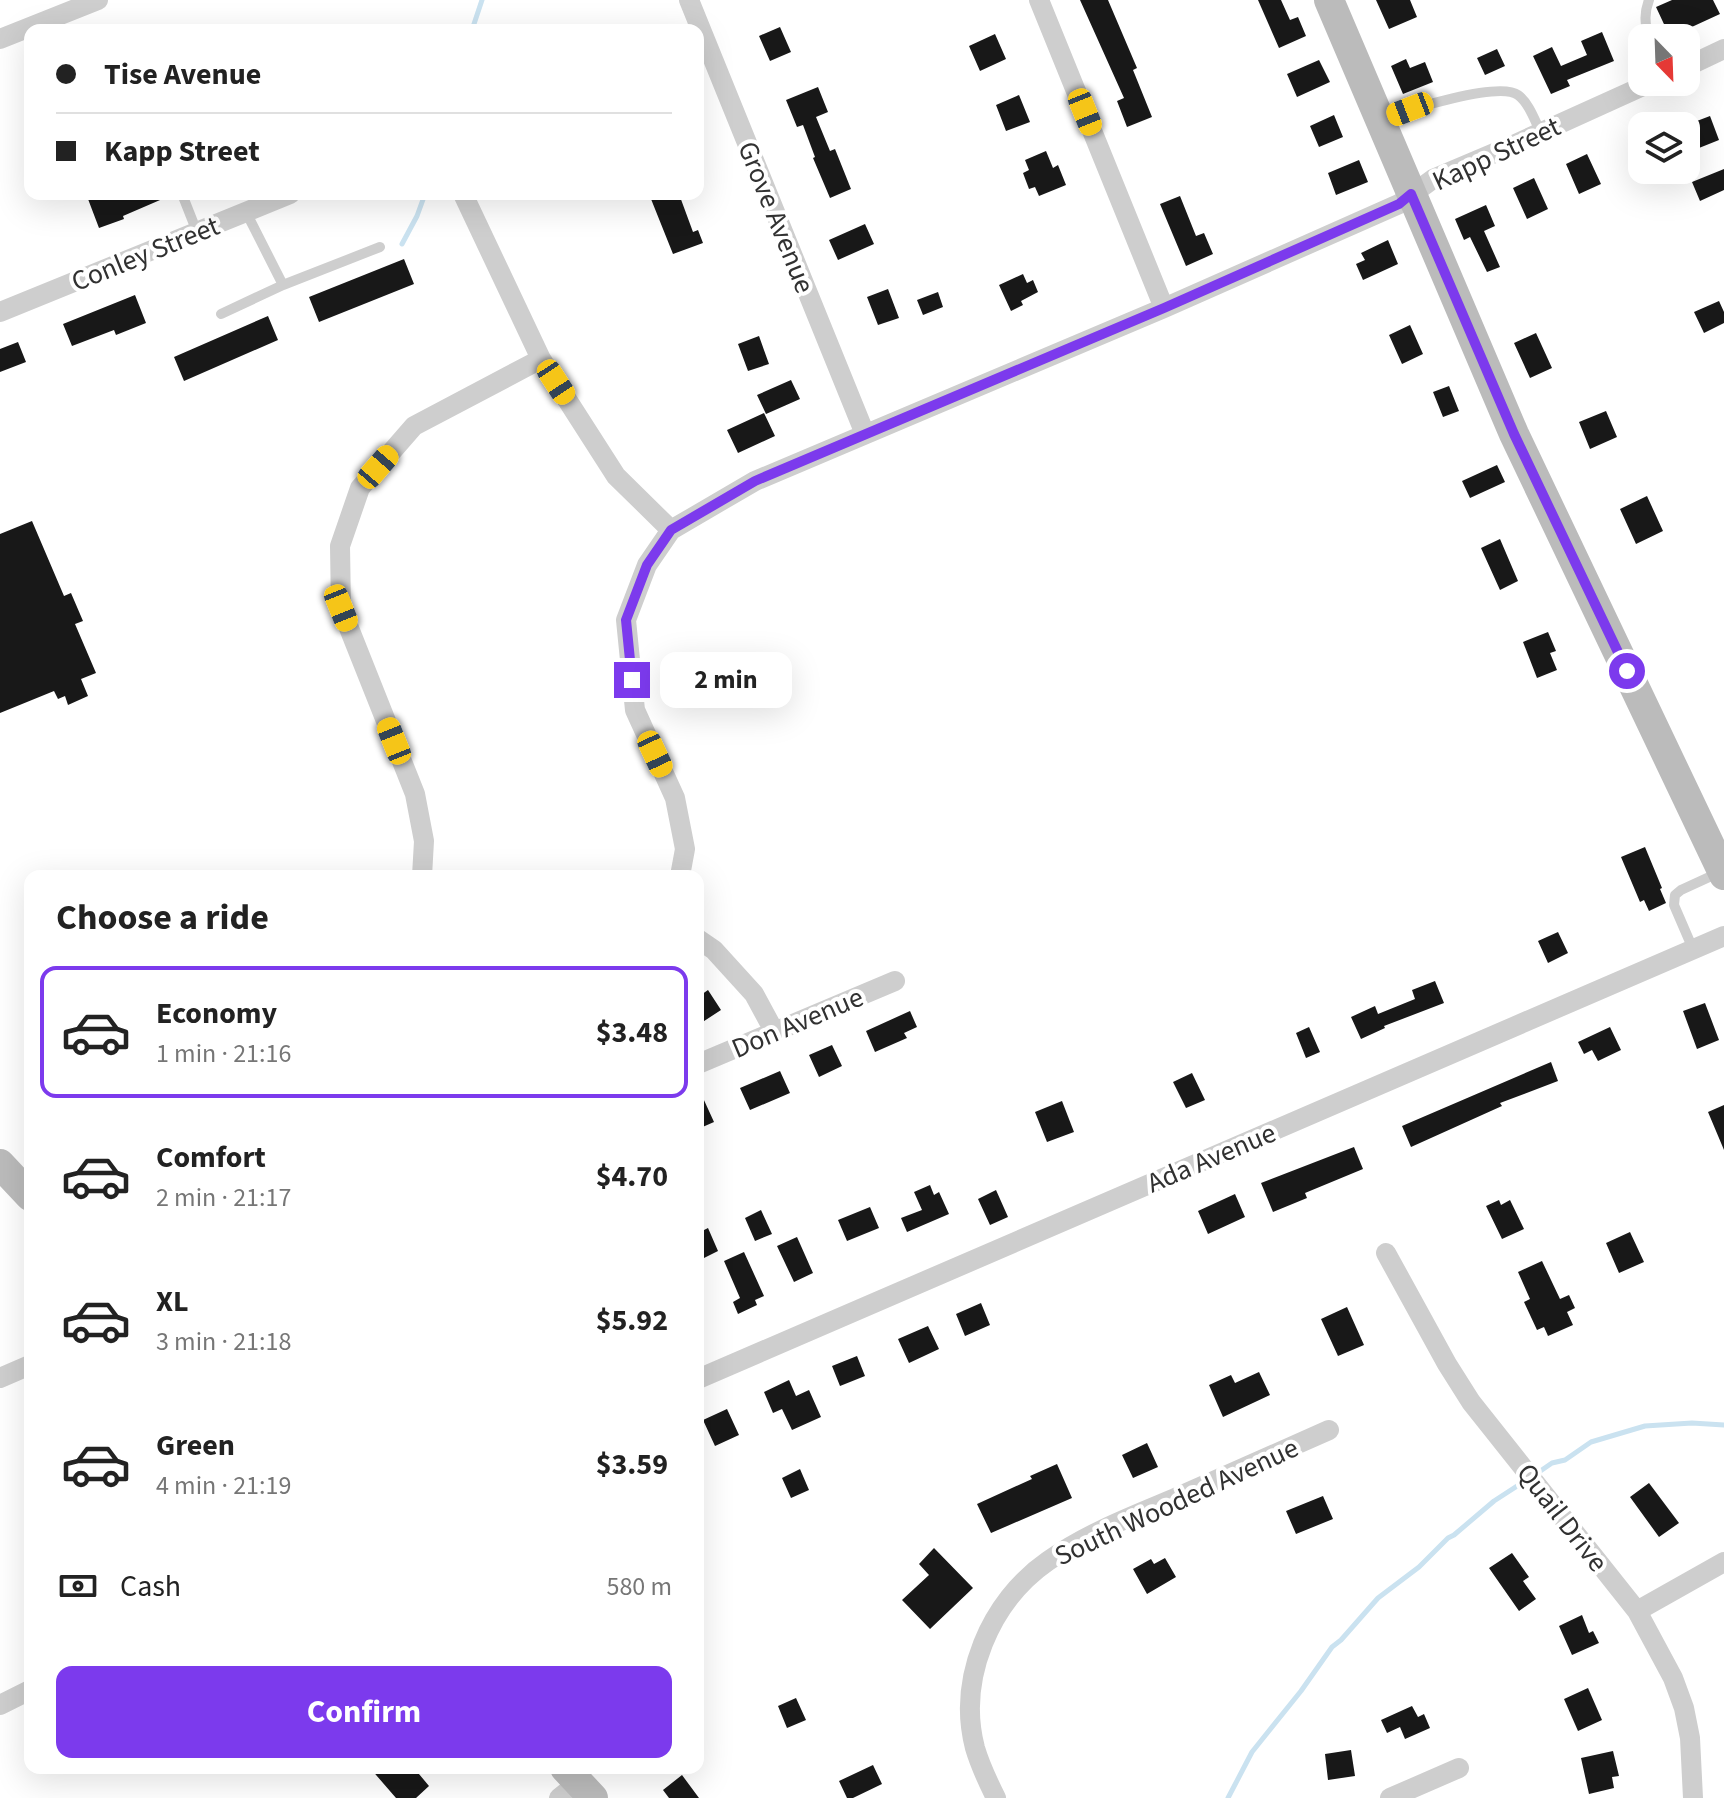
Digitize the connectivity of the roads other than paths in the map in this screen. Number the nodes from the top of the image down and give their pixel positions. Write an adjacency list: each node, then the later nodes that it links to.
1 (98, 0): 6 (street)
2 (689, 0): 7 (street, Grove Avenue)
3 (1039, 0): 25 (street)
4 (1329, 0): 15 (street)
5 (1649, 0): 8 (lane)
6 (38, 24)
7 (697, 24)
8 (1646, 24)
9 (24, 29): 10 (street)
10 (0, 39)
11 (704, 42): 29 (street, Grove Avenue)
12 (1724, 49): 13 (street)
13 (1700, 60)
14 (1628, 93): 16 (street, Kapp Street)
15 (1380, 121): 16 (lane); 17 (street)
16 (1541, 133): 17 (street, Kapp Street)
17 (1411, 194): 25 (street, Kapp Street); 33 (street)
18 (184, 200): 22 (lane)
19 (275, 200): 21 (street, Conley Street)
20 (466, 200): 28 (street)
21 (246, 212): 22 (street, Conley Street); 24 (lane)
22 (197, 232): 26 (street, Conley Street)
23 (380, 247): 24 (lane)
24 (283, 285): 27 (lane)
25 (1164, 308): 29 (street, Kapp Street)
26 (0, 312)
27 (221, 314)
28 (541, 359): 30 (street); 31 (street)
29 (865, 434): 30 (street, Kapp Street)
30 (671, 530): 32 (street, Kapp Street)
31 (422, 870)
32 (681, 870)
33 (1723, 873): 36 (lane)
34 (1724, 936): 36 (street, Ada Avenue)
35 (704, 943): 38 (street)
36 (1693, 949): 44 (street, Ada Avenue)
37 (895, 981): 38 (street, Don Avenue)
38 (774, 1031): 39 (street, Don Avenue)
39 (704, 1061)
40 (0, 1164): 41 (street)
41 (24, 1190)
42 (1386, 1253): 48 (street, Quail Drive)
43 (24, 1368): 45 (street)
44 (704, 1376)
45 (0, 1378)
46 (1329, 1430): 52 (street, South Wooded Avenue)
47 (1724, 1562): 48 (street)
48 (1637, 1611): 54 (street, Quail Drive)
49 (24, 1693): 50 (street)
50 (0, 1705)
51 (1459, 1768): 53 (street)
52 (996, 1798)
53 (1390, 1798)
54 (1693, 1798)

